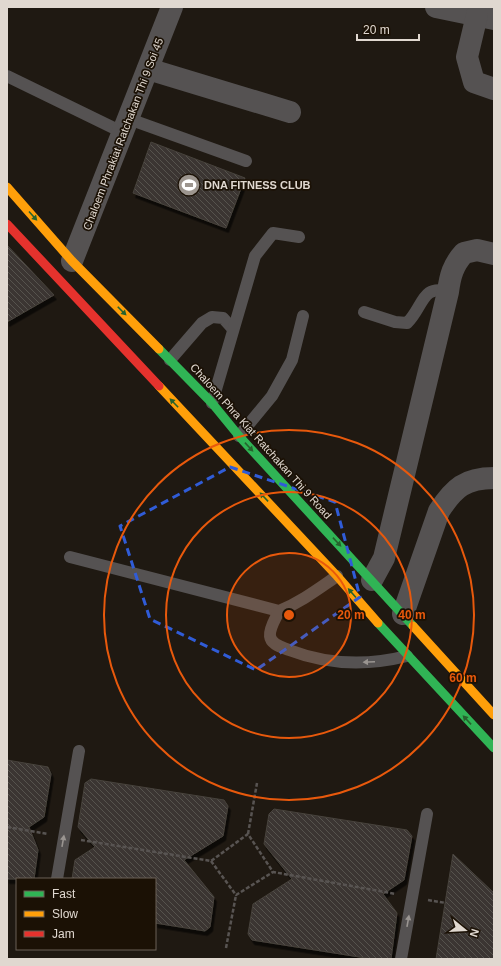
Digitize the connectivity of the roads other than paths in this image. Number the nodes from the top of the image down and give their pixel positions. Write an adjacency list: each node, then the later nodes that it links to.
1 (172, 7): 4 (street, Chaloem Phrakiat Ratchakan Thi 9 Soi 45)
2 (436, 7): 3 (street)
3 (486, 17): 6 (street)
4 (148, 69): 7 (street); 8 (street, Chaloem Phrakiat Ratchakan Thi 9 Soi 45)
5 (7, 76): 8 (lane)
6 (494, 89)
7 (290, 112)
8 (126, 126): 9 (lane); 14 (street, Chaloem Phrakiat Ratchakan Thi 9 Soi 45)
9 (246, 161)
10 (7, 187): 14 (main road, Chaloem Phra Kiat Ratchakan Thi 9 Road, one-way to 14)
11 (7, 224): 24 (main road, one-way to 11)
12 (300, 238): 18 (lane)
13 (494, 254): 15 (street)
14 (72, 261): 19 (main road, Chaloem Phra Kiat Ratchakan Thi 9 Road, one-way to 19)
15 (448, 292): 16 (lane); 25 (street)
16 (364, 312)
17 (303, 316): 21 (lane)
18 (232, 328): 19 (lane); 20 (lane)
19 (170, 360): 20 (main road, Chaloem Phra Kiat Ratchakan Thi 9 Road)
20 (212, 403): 21 (main road, Chaloem Phra Kiat Ratchakan Thi 9 Road)
21 (239, 436): 25 (main road, Chaloem Phra Kiat Ratchakan Thi 9 Road, one-way to 25)
22 (494, 478): 27 (street)
23 (70, 557): 26 (lane)
24 (337, 576): 26 (lane); 28 (main road, one-way to 24)
25 (372, 580): 27 (main road, Chaloem Phra Kiat Ratchakan Thi 9 Road)
26 (279, 611): 28 (lane, one-way to 26)
27 (403, 614): 29 (main road, Chaloem Phra Kiat Ratchakan Thi 9 Road)
28 (407, 656): 30 (main road, one-way to 28)
29 (494, 715)
30 (494, 748)
31 (79, 751): 33 (lane, one-way to 31)
32 (427, 814): 34 (lane, one-way to 32)
33 (57, 878)
34 (401, 959)

